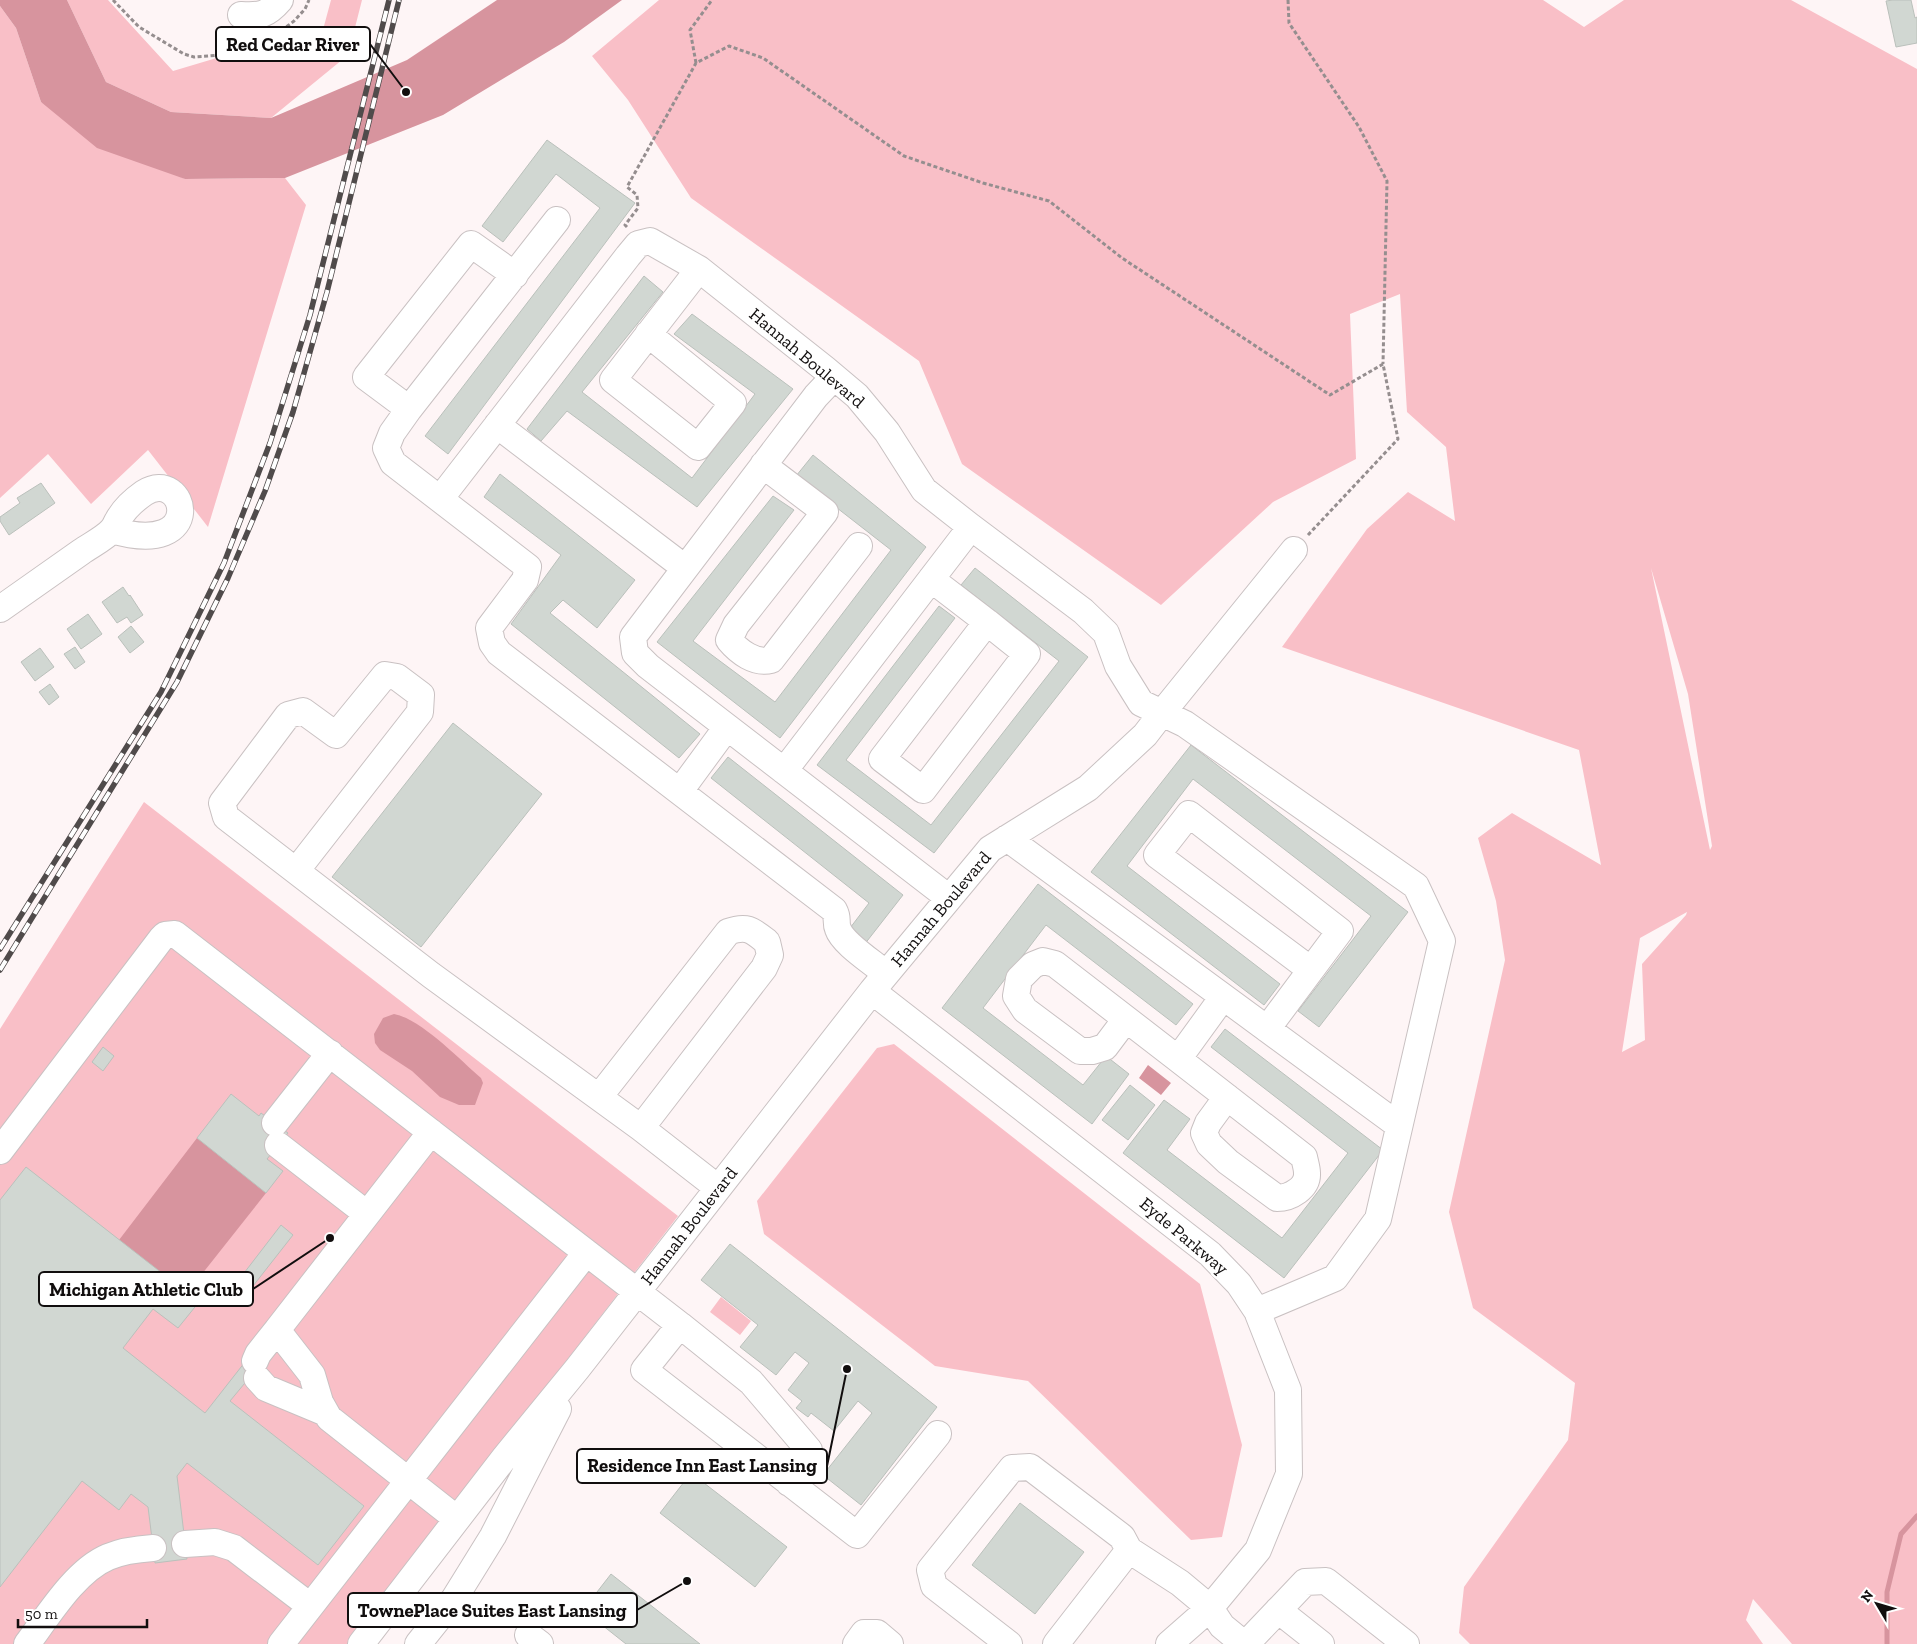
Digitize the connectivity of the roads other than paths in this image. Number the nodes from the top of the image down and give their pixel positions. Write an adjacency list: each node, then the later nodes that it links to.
1 (280, 0): 2 (street)
2 (241, 15)
3 (557, 220): 5 (street)
4 (699, 269): 6 (street); 7 (street, Hannah Boulevard); 9 (street, Hannah Boulevard)
5 (514, 275): 8 (street); 8 (street)
6 (648, 334): 6 (street)
7 (834, 377): 10 (street); 12 (street, Hannah Boulevard)
8 (409, 409): 11 (street)
9 (497, 425): 11 (street); 16 (street)
10 (764, 465): 14 (street); 16 (street)
11 (440, 499): 23 (street, Eyde Parkway)
12 (970, 527): 17 (street); 20 (street, Hannah Boulevard)
13 (112, 530): 18 (street)
14 (859, 546)
15 (1294, 550): 20 (street)
16 (685, 568): 21 (street)
17 (931, 579): 19 (street); 22 (street)
18 (0, 609)
19 (987, 622): 19 (street)
20 (1162, 714): 24 (street, Hannah Boulevard); 36 (street)
21 (727, 727): 22 (street); 23 (street)
22 (784, 771): 26 (street)
23 (680, 792): 28 (street, Eyde Parkway)
24 (1007, 838): 26 (street, Hannah Boulevard); 29 (street)
25 (296, 870): 25 (street); 34 (street)
26 (949, 898): 28 (street, Hannah Boulevard)
27 (1311, 970): 27 (street); 31 (street)
28 (879, 982): 40 (street, Hannah Boulevard); 44 (street, Eyde Parkway)
29 (1223, 997): 31 (street); 33 (street)
30 (1126, 1018): 33 (street)
31 (1267, 1029): 36 (street)
32 (330, 1053): 38 (street); 39 (street); 41 (street)
33 (1178, 1059): 35 (street)
34 (600, 1097): 37 (street); 37 (street)
35 (1227, 1097)
36 (1398, 1125): 44 (street)
37 (641, 1128): 40 (street)
38 (431, 1132): 41 (street); 42 (street)
39 (0, 1152)
40 (718, 1188): 43 (street, Hannah Boulevard)
41 (367, 1214): 46 (street)
42 (586, 1253): 43 (street); 50 (street)
43 (637, 1293): 45 (street); 47 (street, Hannah Boulevard)
44 (1257, 1311): 57 (street, Eyde Parkway)
45 (680, 1326): 51 (street); 51 (street)
46 (277, 1330): 48 (street); 48 (street)
47 (577, 1369): 52 (street, Hannah Boulevard); 62 (street, Hannah Boulevard)
48 (326, 1413): 50 (street)
49 (938, 1434): 51 (street)
50 (408, 1481): 52 (street); 56 (street)
51 (789, 1483)
52 (457, 1519): 61 (street, Hannah Boulevard)
53 (185, 1544): 56 (street)
54 (153, 1548): 59 (street)
55 (1129, 1550): 57 (street); 65 (street); 66 (street)
56 (310, 1606): 60 (street)
57 (1210, 1608): 67 (street, Eyde Parkway); 68 (street)
58 (1278, 1610): 68 (street); 69 (street); 70 (street)
59 (27, 1644)
60 (281, 1644)
61 (361, 1644)
62 (418, 1644)
63 (856, 1644): 64 (street)
64 (890, 1644)
65 (1009, 1644)
66 (1056, 1644)
67 (1169, 1644)
68 (1245, 1644)
69 (1321, 1644)
70 (1406, 1644)

